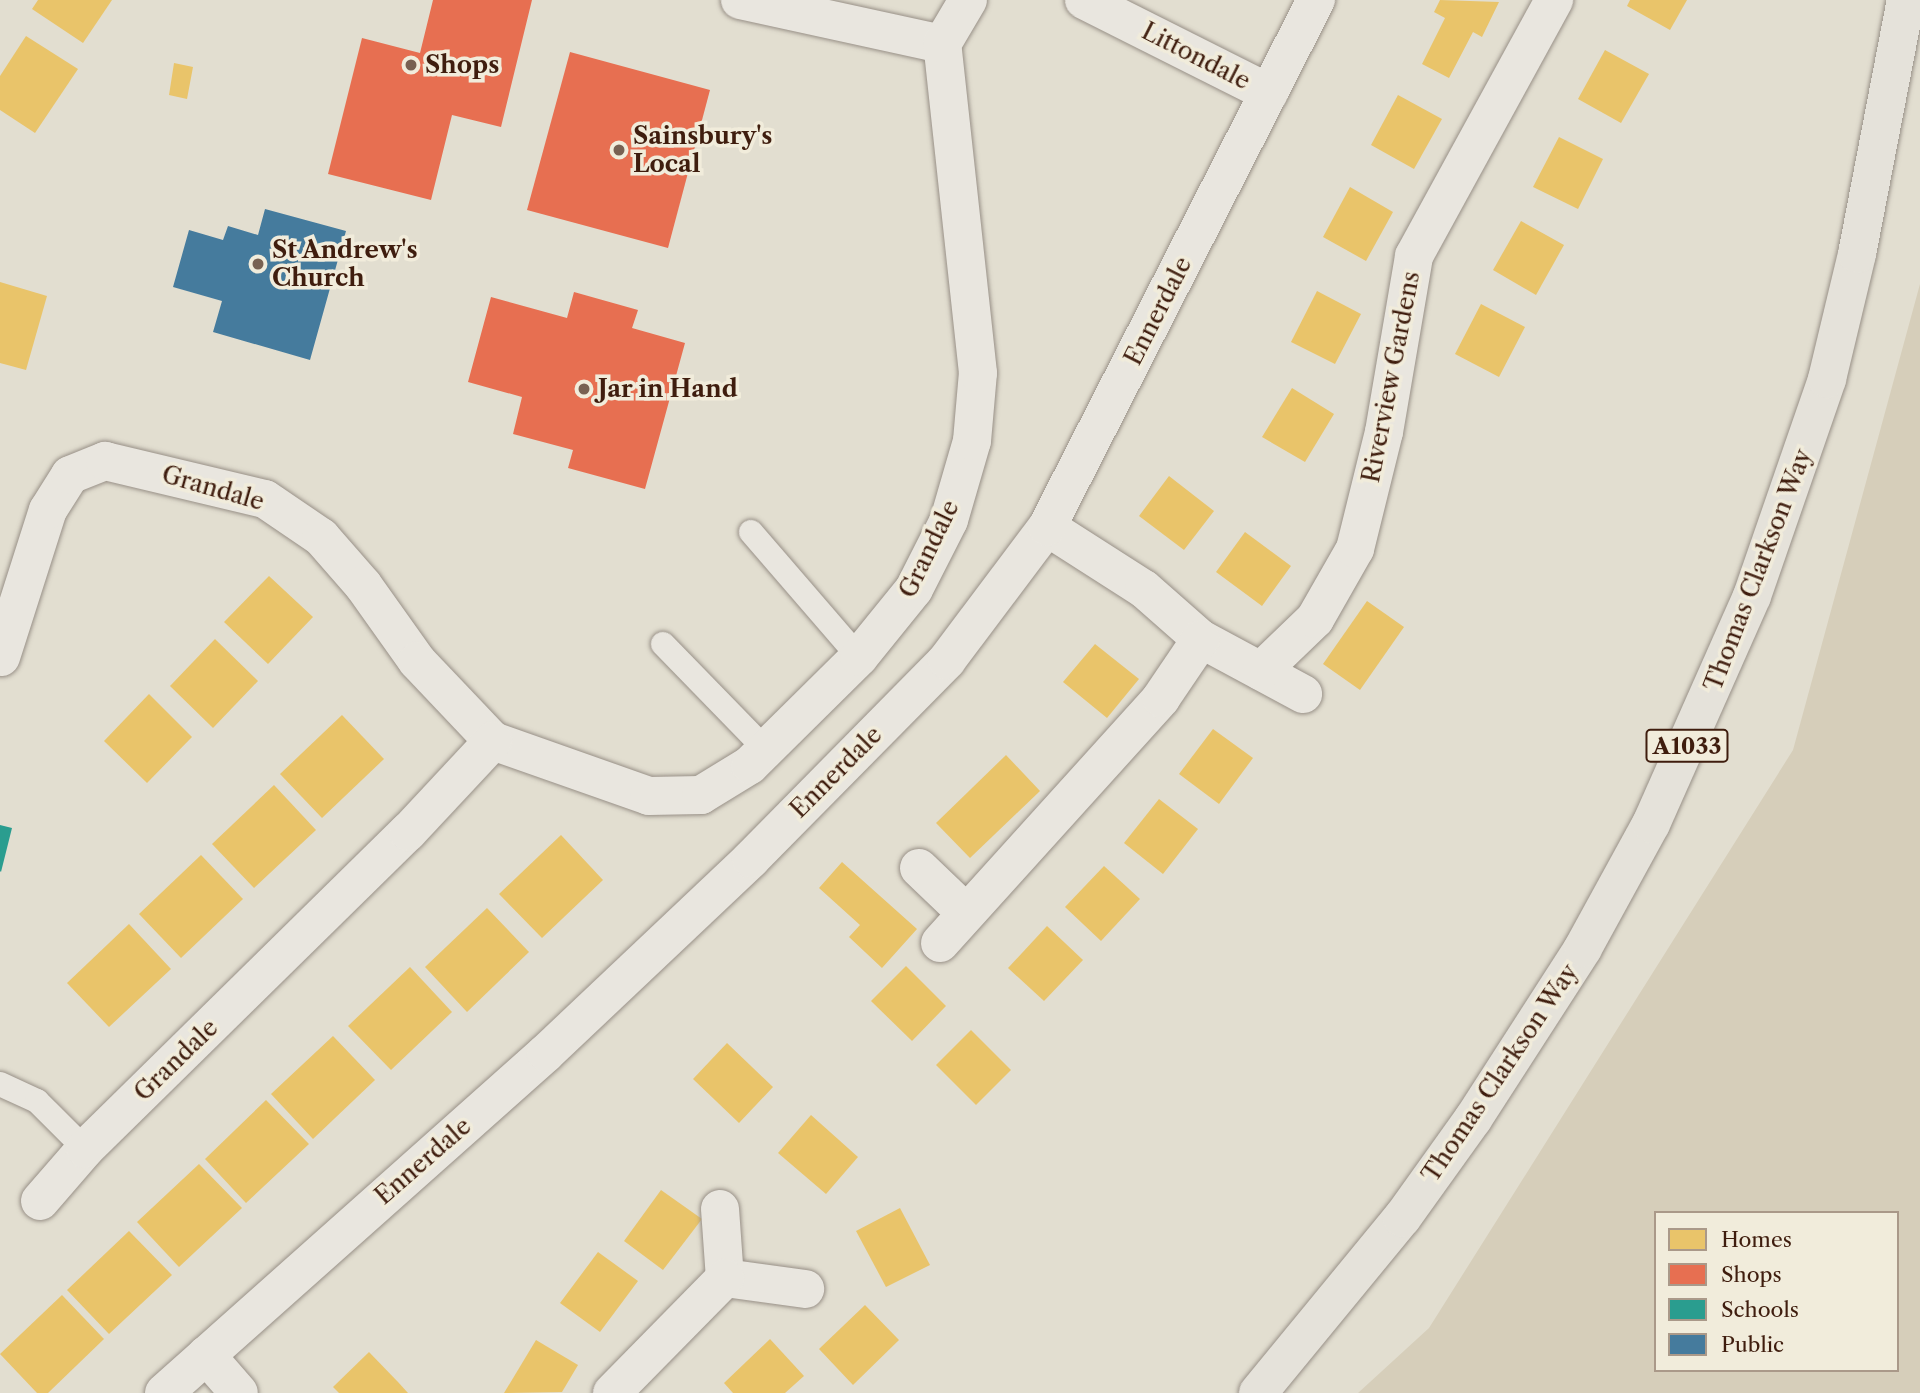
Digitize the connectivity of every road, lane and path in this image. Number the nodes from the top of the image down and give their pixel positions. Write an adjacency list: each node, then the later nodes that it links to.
1 (740, 0): 7 (street)
2 (968, 0): 7 (street)
3 (1084, 0): 8 (street, Littondale)
4 (1316, 0): 8 (street, Ennerdale)
5 (1554, 0): 15 (street, Riverview Gardens)
6 (1906, 0): 32 (highway, Thomas Clarkson Way / A1033)
7 (942, 44): 14 (street, Grandale)
8 (1269, 93): 9 (street, Ennerdale)
9 (1047, 527): 11 (street); 28 (street, Ennerdale)
10 (751, 532): 14 (lane)
11 (1201, 639): 15 (street); 20 (street)
12 (663, 644): 18 (lane)
13 (1, 657): 17 (street, Grandale)
14 (859, 657): 18 (street, Grandale)
15 (1261, 671): 16 (street)
16 (1303, 694)
17 (493, 741): 18 (street, Grandale); 23 (street, Grandale)
18 (766, 750)
19 (919, 867): 20 (street)
20 (965, 912): 21 (street)
21 (940, 943)
22 (0, 1084): 23 (lane)
23 (85, 1149): 24 (street, Grandale)
24 (40, 1201)
25 (720, 1209): 26 (street)
26 (725, 1278): 27 (street); 31 (street)
27 (805, 1289)
28 (206, 1355): 29 (street, Ennerdale); 30 (street)
29 (164, 1393)
30 (239, 1393)
31 (612, 1393)
32 (1258, 1393)

